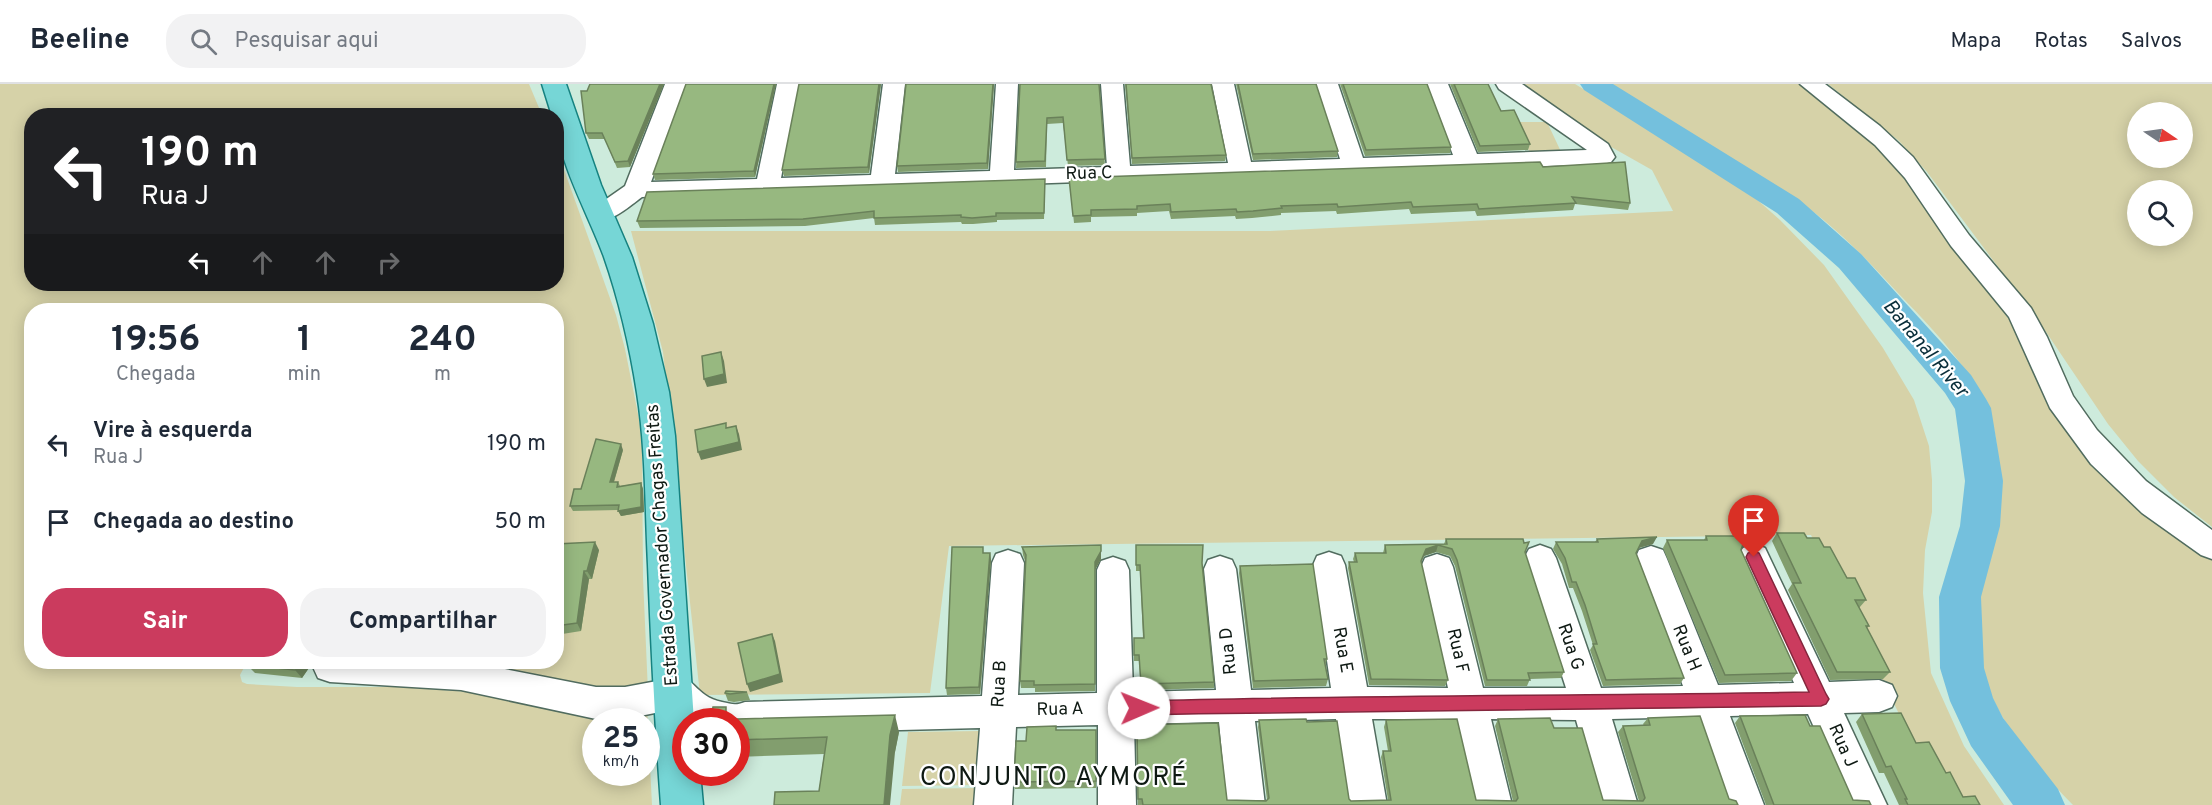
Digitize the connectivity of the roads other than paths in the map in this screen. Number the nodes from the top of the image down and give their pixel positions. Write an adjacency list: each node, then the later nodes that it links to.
1 (554, 84): 12 (main road, Estrada Governador Chagas Freitas)
2 (676, 84): 22 (street)
3 (788, 84): 21 (street)
4 (894, 84): 19 (street)
5 (1007, 84): 18 (street)
6 (1112, 84): 17 (street)
7 (1223, 84): 16 (street)
8 (1327, 84): 15 (street)
9 (1437, 84): 14 (street)
10 (1507, 84): 14 (street, Rua C)
11 (1811, 84): 24 (street)
12 (562, 108)
13 (564, 113): 20 (main road, Estrada Governador Chagas Freitas)
14 (1468, 162): 15 (street, Rua C)
15 (1354, 165): 16 (street, Rua C)
16 (1241, 169): 17 (street, Rua C)
17 (1119, 174): 18 (street, Rua C)
18 (1002, 176): 19 (street, Rua C)
19 (882, 180): 21 (street, Rua C)
20 (588, 184): 22 (street, Rua C); 23 (main road, Estrada Governador Chagas Freitas)
21 (768, 184): 22 (street, Rua C)
22 (634, 190): 23 (street)
23 (602, 214): 34 (main road, Estrada Governador Chagas Freitas)
24 (2212, 546)
25 (1754, 557): 36 (street, Rua J)
26 (1540, 558): 40 (street, Rua G)
27 (1651, 559): 37 (street, Rua H)
28 (1008, 563): 45 (street, Rua B)
29 (1329, 565): 39 (street, Rua E)
30 (1437, 567): 38 (street, Rua F)
31 (1220, 569): 41 (street, Rua D)
32 (1113, 570): 44 (street)
33 (363, 669): 34 (street)
34 (672, 691): 42 (main road, Estrada Governador Chagas Freitas); 43 (street)
35 (1879, 696): 36 (street, Rua A)
36 (1821, 699): 37 (street, Rua A); 56 (street, Rua J)
37 (1707, 701): 40 (street, Rua A); 55 (street, Rua H)
38 (1470, 702): 39 (street, Rua A); 40 (street, Rua A); 53 (street, Rua F)
39 (1352, 703): 41 (street, Rua A); 52 (street, Rua E)
40 (1589, 704): 54 (street, Rua G)
41 (1234, 706): 44 (street, Rua A); 51 (street, Rua D)
42 (675, 708)
43 (691, 708)
44 (1115, 708): 45 (street, Rua A); 50 (street)
45 (998, 711): 46 (street, Rua A); 49 (street, Rua B)
46 (750, 718)
47 (682, 786): 48 (main road, Estrada Governador Chagas Freitas)
48 (682, 805)
49 (993, 805)
50 (1117, 805)
51 (1246, 805)
52 (1368, 805)
53 (1493, 805)
54 (1619, 805)
55 (1745, 805)
56 (1868, 805)

